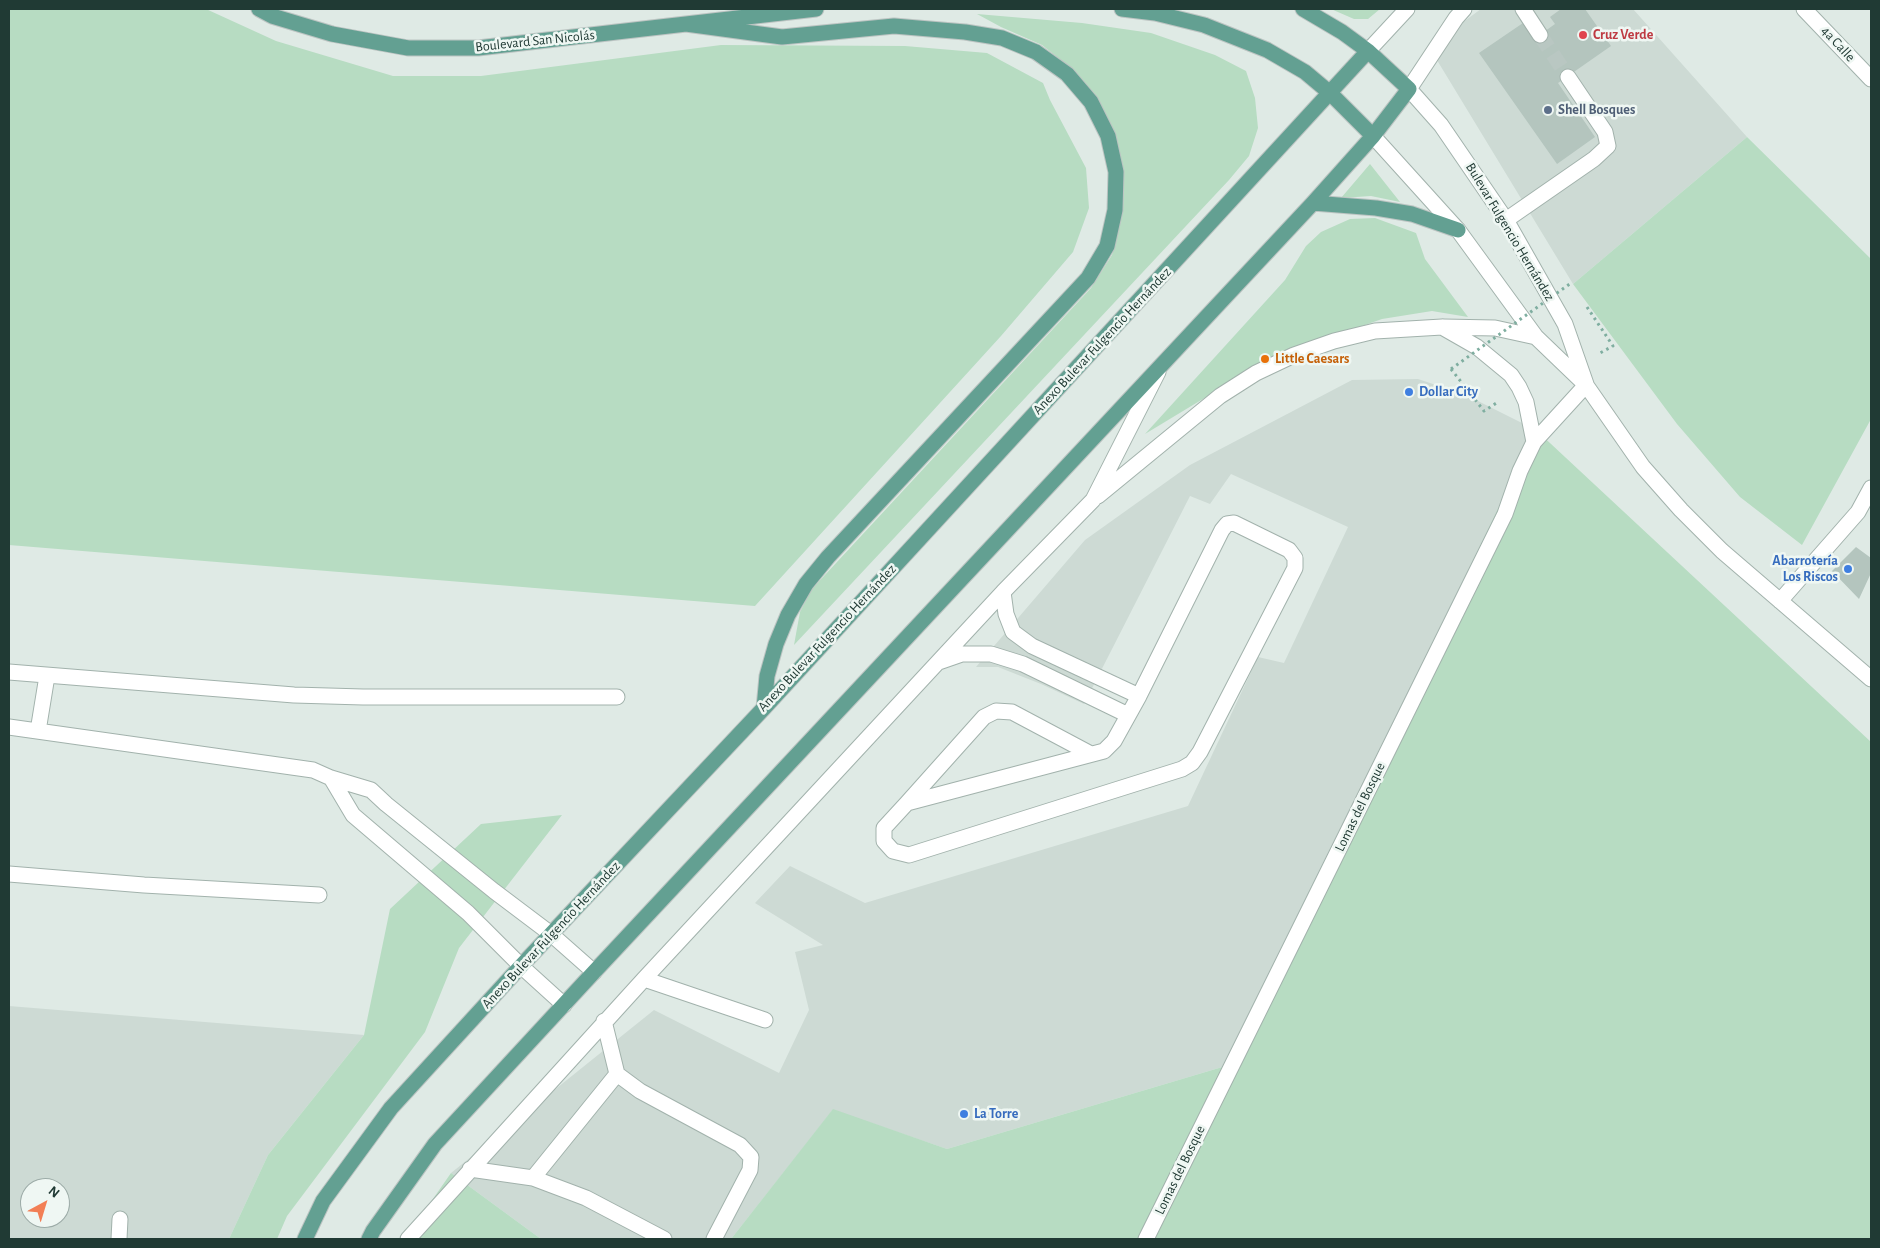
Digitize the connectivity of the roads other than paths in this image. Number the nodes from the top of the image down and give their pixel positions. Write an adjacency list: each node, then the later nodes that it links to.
1 (259, 9): 10 (main road, Boulevard San Nicolás)
2 (816, 9): 10 (main road, Boulevard San Nicolás)
3 (1122, 9): 16 (main road)
4 (1303, 9): 12 (main road)
5 (1407, 9): 12 (street)
6 (1464, 9): 15 (street)
7 (1523, 9): 11 (street)
8 (1804, 9): 9 (street, 4a Calle)
9 (1821, 15): 14 (street, 4a Calle)
10 (686, 24): 37 (main road)
11 (1540, 35)
12 (1368, 51): 15 (main road, Bulevar Fulgencio Hernández); 16 (main road, Anexo Bulevar Fulgencio Hernández)
13 (1568, 77): 19 (street)
14 (1871, 79)
15 (1409, 89): 17 (main road); 19 (street, Bulevar Fulgencio Hernández)
16 (1330, 93): 17 (main road, Bulevar Fulgencio Hernández); 37 (main road, Anexo Bulevar Fulgencio Hernández)
17 (1373, 136): 18 (main road); 20 (street, Bulevar Fulgencio Hernández)
18 (1314, 203): 20 (main road); 23 (main road)
19 (1506, 220): 24 (street, Bulevar Fulgencio Hernández)
20 (1458, 230): 22 (street, Bulevar Fulgencio Hernández)
21 (1442, 326): 22 (street); 25 (street); 27 (street)
22 (1536, 337): 24 (street, Bulevar Fulgencio Hernández)
23 (1160, 368): 27 (street); 48 (main road)
24 (1586, 385): 25 (street, Lomas del Bosque); 30 (street, Bulevar Fulgencio Hernández)
25 (1534, 442): 63 (street, Lomas del Bosque)
26 (1871, 488): 28 (street)
27 (1093, 500): 29 (street)
28 (1864, 515): 30 (street)
29 (1003, 592): 31 (street); 35 (street)
30 (1780, 601): 34 (street, Bulevar Fulgencio Hernández)
31 (938, 662): 38 (street); 49 (street)
32 (9, 672): 33 (street)
33 (47, 676): 36 (street); 40 (street)
34 (1871, 679)
35 (1139, 696): 38 (street); 43 (street)
36 (617, 697)
37 (764, 708): 46 (main road, Anexo Bulevar Fulgencio Hernández)
38 (1128, 715): 41 (street)
39 (9, 727): 40 (street)
40 (38, 731): 42 (street)
41 (1090, 754): 43 (street); 43 (street)
42 (330, 778): 46 (street); 47 (street)
43 (907, 803)
44 (9, 874): 45 (street)
45 (318, 895)
46 (551, 934): 47 (main road, Anexo Bulevar Fulgencio Hernández); 48 (street)
47 (521, 966): 50 (street); 58 (main road, Anexo Bulevar Fulgencio Hernández)
48 (594, 972): 50 (main road)
49 (644, 978): 51 (street); 52 (street)
50 (564, 1005): 59 (main road)
51 (764, 1020)
52 (604, 1021): 53 (street); 54 (street)
53 (616, 1074): 55 (street); 62 (street)
54 (470, 1169): 55 (street); 60 (street)
55 (533, 1178): 61 (street)
56 (120, 1219): 57 (street)
57 (119, 1239)
58 (305, 1239)
59 (369, 1239)
60 (408, 1239)
61 (664, 1239)
62 (714, 1239)
63 (1146, 1239)

